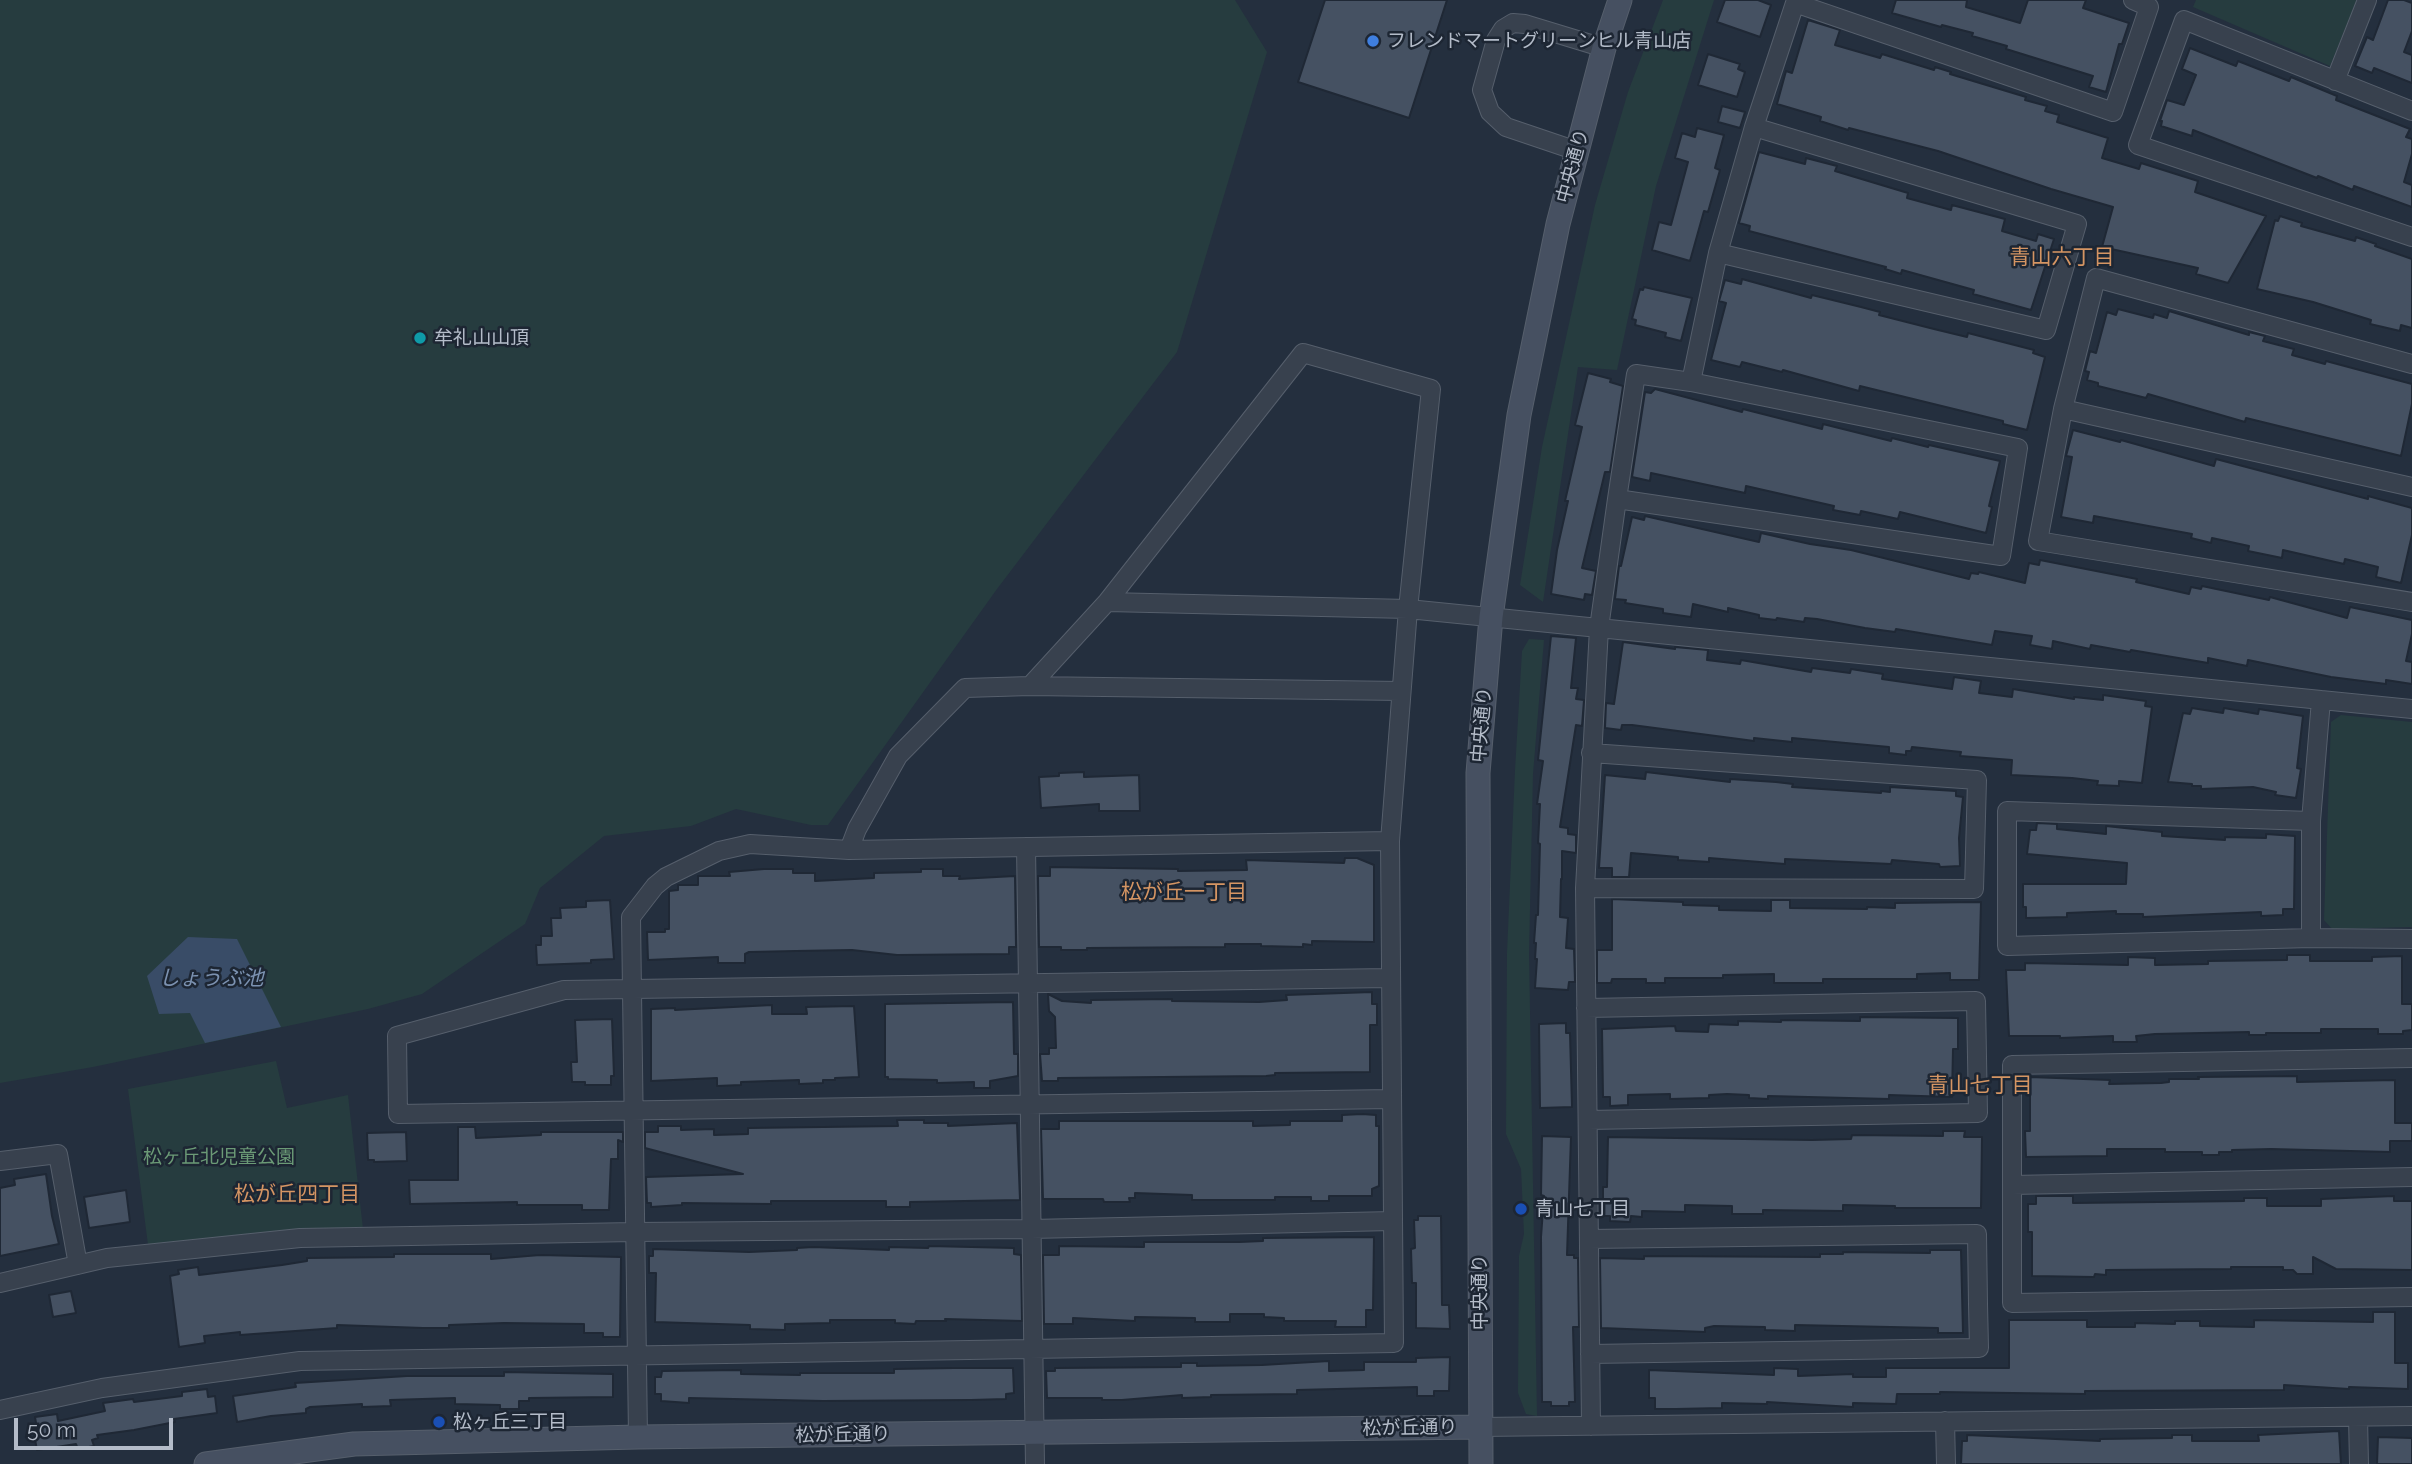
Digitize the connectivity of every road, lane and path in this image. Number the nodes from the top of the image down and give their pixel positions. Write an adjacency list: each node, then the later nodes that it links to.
1 (1620, 0): 5 (street, 中央通り)
2 (2133, 0): 4 (street)
3 (2367, 0): 6 (street)
4 (1796, 2): 8 (street)
5 (1604, 48): 9 (street, 中央通り); 9 (street)
6 (2335, 81): 7 (street); 10 (street)
7 (2412, 111)
8 (1754, 127): 11 (street); 11 (street)
9 (1577, 151): 20 (street, 中央通り)
10 (2412, 237)
11 (1718, 253): 13 (street)
12 (2412, 364): 14 (street)
13 (1691, 382): 16 (street); 16 (street)
14 (2063, 410): 15 (street); 18 (street)
15 (2412, 487)
16 (1617, 499): 21 (street)
17 (1107, 602): 19 (street); 19 (street); 22 (street)
18 (2412, 602)
19 (1408, 610): 20 (street); 23 (street)
20 (1491, 617): 21 (street); 61 (street, 中央通り)
21 (1599, 628): 24 (street); 26 (street)
22 (1030, 686): 23 (street); 30 (street)
23 (1401, 691): 28 (street)
24 (2321, 700): 25 (street); 27 (street)
25 (2412, 709)
26 (1591, 753): 31 (street); 31 (street)
27 (2311, 821): 32 (street); 32 (street)
28 (1390, 841): 29 (street); 34 (street)
29 (1026, 847): 30 (street); 35 (street)
30 (849, 850): 36 (street)
31 (1585, 888): 37 (street)
32 (2311, 938): 33 (street)
33 (2412, 939)
34 (1389, 978): 35 (street); 39 (street)
35 (1028, 983): 36 (street); 40 (street)
36 (632, 989): 41 (street); 41 (street)
37 (1586, 1008): 42 (street); 42 (street)
38 (2412, 1058): 45 (street)
39 (1391, 1099): 40 (street); 46 (street)
40 (1030, 1104): 41 (street); 47 (street)
41 (634, 1110): 48 (street)
42 (1588, 1120): 49 (street)
43 (0, 1161): 50 (street)
44 (2412, 1177): 45 (street)
45 (2012, 1185): 52 (street)
46 (1393, 1221): 47 (street); 53 (street)
47 (1031, 1229): 48 (street); 53 (street)
48 (634, 1232): 50 (street); 55 (street)
49 (1589, 1239): 54 (street); 54 (street)
50 (78, 1265): 51 (street)
51 (0, 1283)
52 (2412, 1297)
53 (1033, 1348): 55 (street); 62 (street)
54 (1590, 1354): 60 (street)
55 (638, 1355): 56 (street); 63 (street)
56 (0, 1410)
57 (2412, 1416): 58 (street)
58 (2358, 1417): 59 (street); 69 (street)
59 (1945, 1422): 60 (street); 68 (street)
60 (1591, 1426): 61 (street)
61 (1480, 1427): 62 (street, 松が丘通り); 67 (street, 中央通り)
62 (1034, 1432): 63 (street, 松が丘通り); 66 (street)
63 (638, 1437): 64 (street, 松が丘通り)
64 (237, 1462): 65 (street, 松が丘通り)
65 (206, 1464)
66 (1035, 1464)
67 (1481, 1464)
68 (1946, 1464)
69 (2359, 1464)

